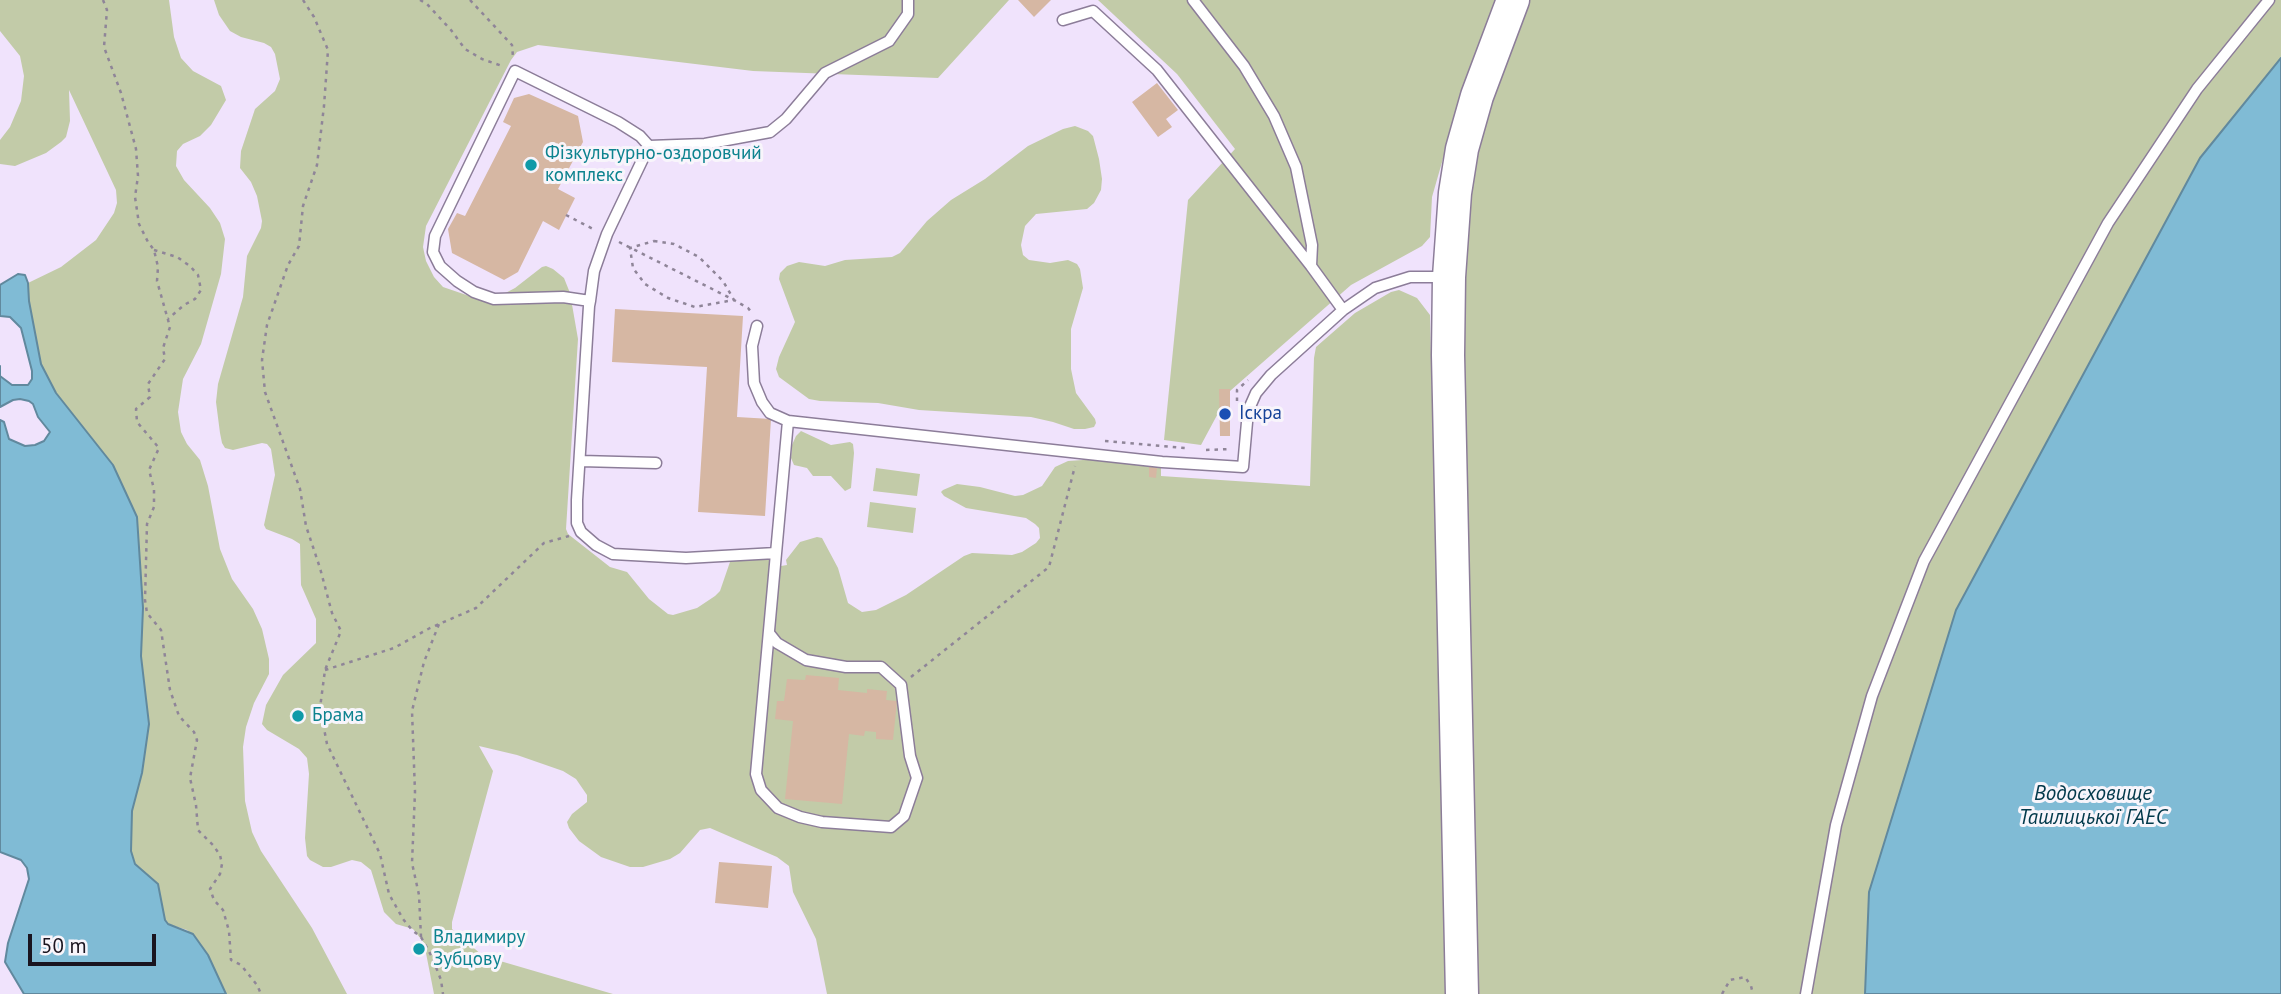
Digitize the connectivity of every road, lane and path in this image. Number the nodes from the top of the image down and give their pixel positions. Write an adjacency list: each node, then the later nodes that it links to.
1 (103, 0): 15 (path)
2 (303, 0): 37 (path)
3 (420, 0): 10 (path)
4 (470, 0): 10 (path)
5 (908, 0): 11 (lane)
6 (1193, 0): 16 (lane)
7 (1513, 0): 17 (main road)
8 (2269, 0): 45 (lane)
9 (1062, 20): 16 (lane)
10 (515, 71): 11 (lane); 19 (lane)
11 (649, 146): 13 (lane)
12 (566, 215): 13 (path)
13 (607, 236): 14 (path); 19 (lane)
14 (630, 247): 18 (path); 18 (path); 18 (path)
15 (154, 250): 21 (path); 21 (path)
16 (1311, 266): 20 (lane)
17 (1449, 276): 20 (lane); 42 (main road)
18 (734, 300): 22 (path)
19 (590, 301): 31 (lane)
20 (1343, 310): 30 (lane)
21 (168, 319): 40 (path)
22 (757, 326): 25 (lane)
23 (1257, 372): 24 (path)
24 (1237, 402)
25 (788, 421): 30 (lane); 34 (lane)
26 (1105, 441): 27 (path)
27 (1189, 449)
28 (1234, 449): 29 (path)
29 (1202, 450)
30 (1078, 453): 38 (path)
31 (581, 461): 32 (lane); 33 (lane)
32 (656, 463)
33 (582, 532): 34 (lane); 35 (path)
34 (776, 553): 36 (lane)
35 (439, 624): 37 (path); 39 (path)
36 (769, 633): 38 (lane); 38 (lane)
37 (325, 670): 39 (path)
38 (901, 685)
39 (421, 937): 41 (path)
40 (261, 994)
41 (443, 994)
42 (1462, 994)
43 (1722, 994): 44 (path)
44 (1753, 994)
45 (1806, 994)

